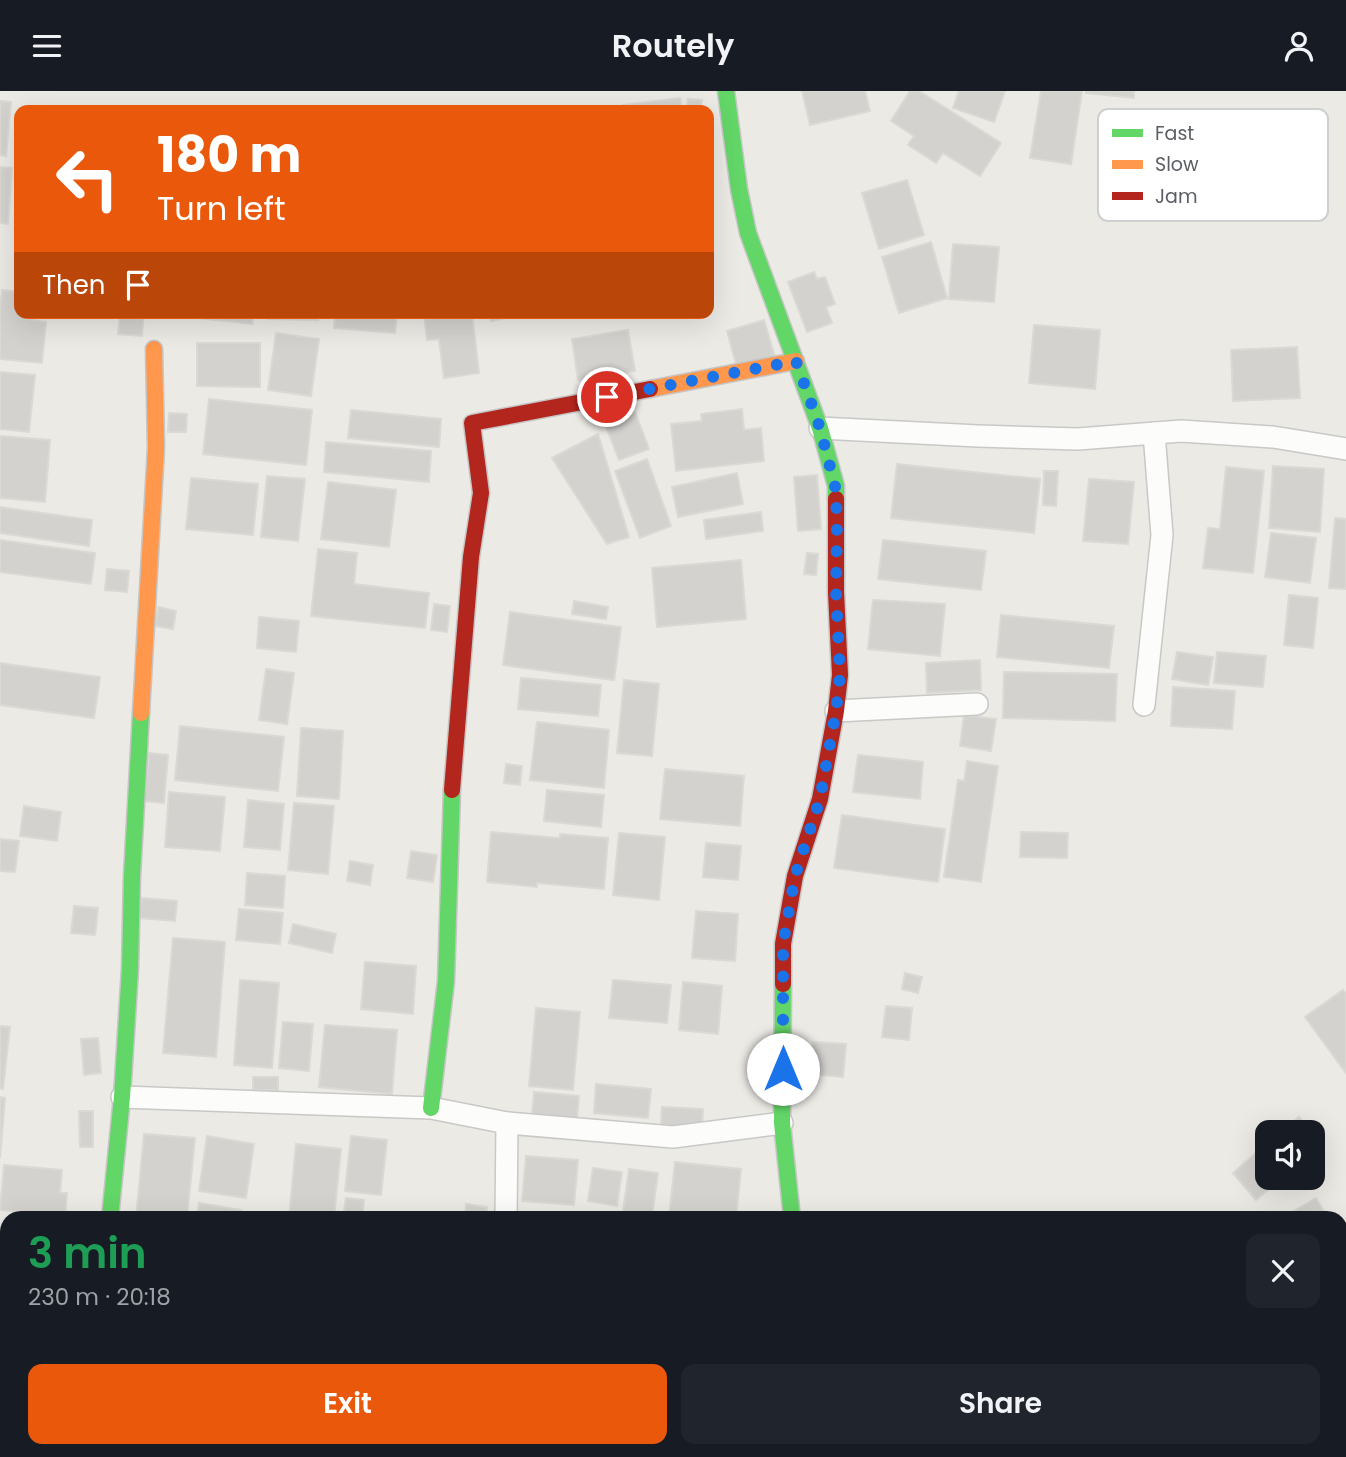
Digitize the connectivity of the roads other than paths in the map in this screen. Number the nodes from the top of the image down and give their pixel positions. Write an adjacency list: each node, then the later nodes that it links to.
1 (726, 91): 3 (street)
2 (154, 349): 10 (street)
3 (796, 361): 4 (street); 11 (street)
4 (820, 428): 5 (street); 9 (street)
5 (1154, 433): 6 (street); 8 (street)
6 (1346, 449)
7 (977, 704): 9 (street)
8 (1144, 705)
9 (836, 711): 13 (street)
10 (122, 1097): 11 (street); 14 (street)
11 (431, 1108): 12 (street)
12 (507, 1123): 13 (street); 15 (street)
13 (782, 1123): 16 (street)
14 (111, 1211)
15 (506, 1211)
16 (791, 1211)

